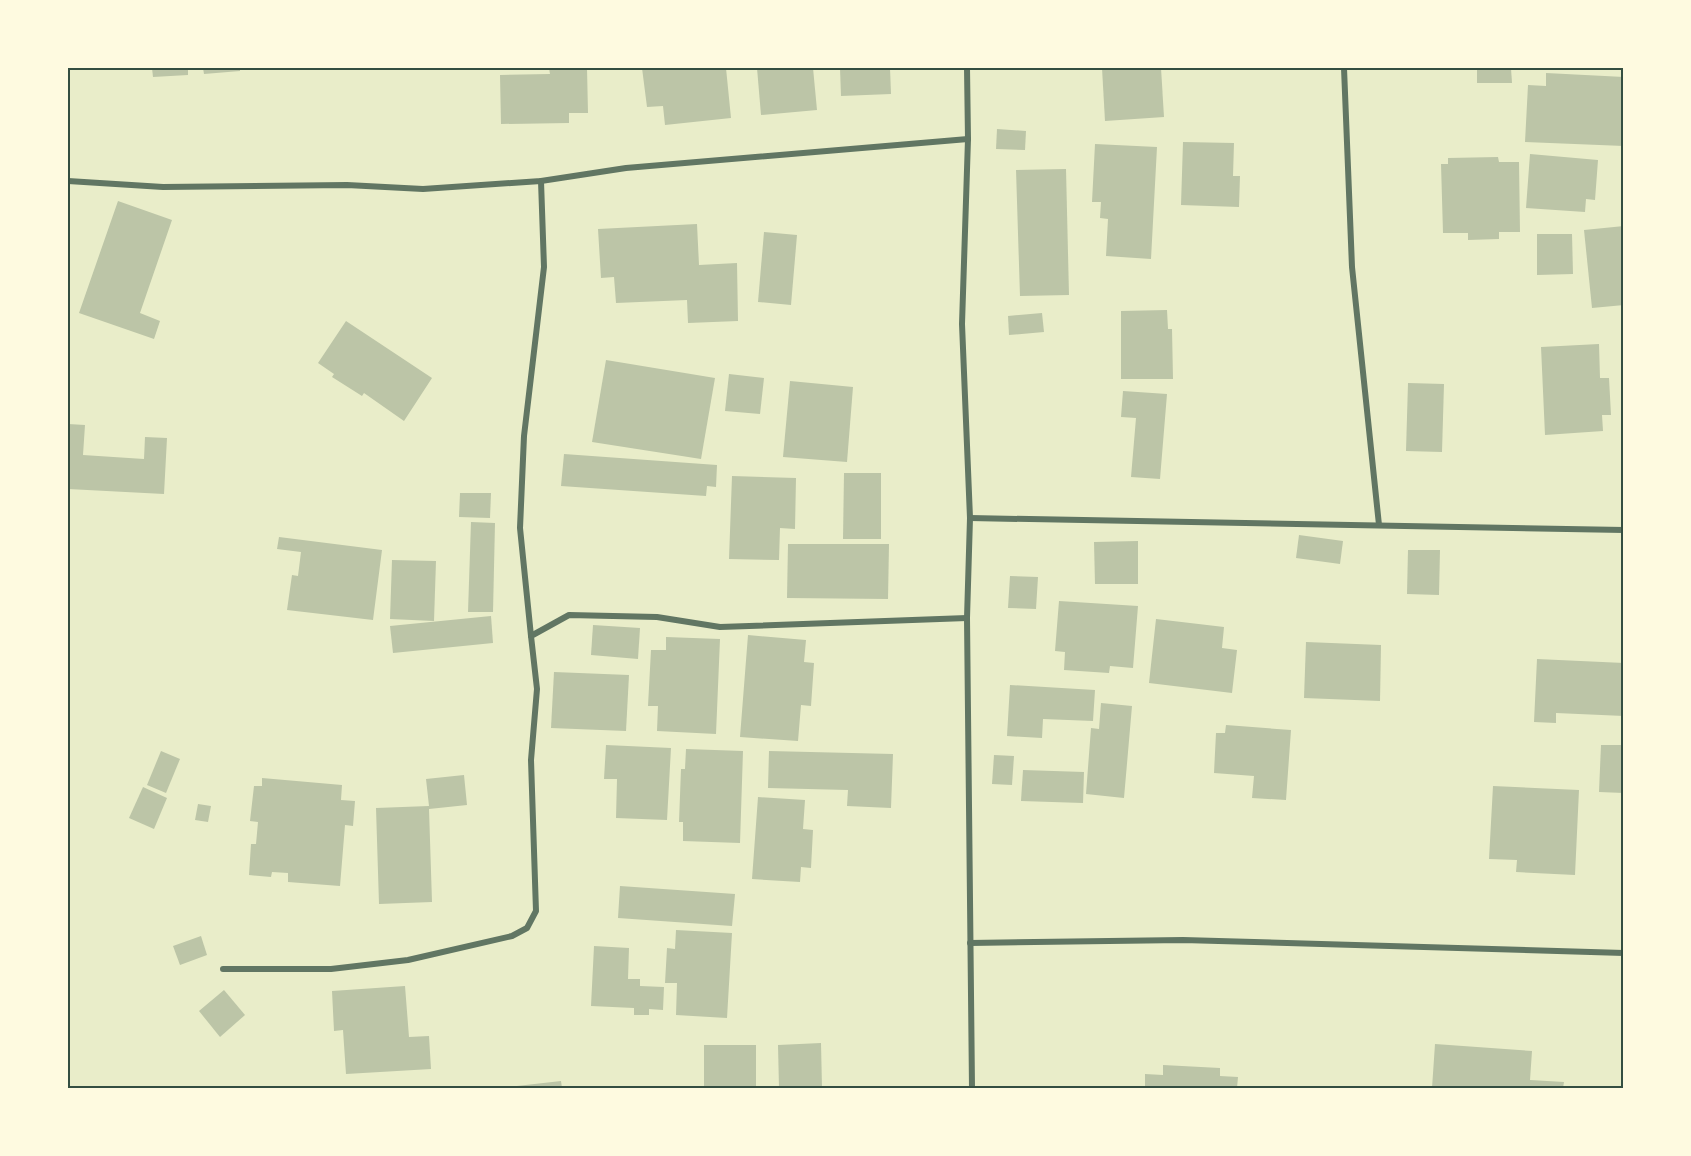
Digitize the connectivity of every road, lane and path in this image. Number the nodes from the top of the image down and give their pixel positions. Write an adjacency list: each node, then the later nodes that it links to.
1 (967, 68): 3 (street)
2 (1344, 68): 7 (street)
3 (968, 139): 5 (street); 6 (street)
4 (68, 181): 5 (street)
5 (541, 181): 10 (street)
6 (970, 518): 7 (street); 9 (street)
7 (1379, 525): 8 (street)
8 (1623, 530)
9 (967, 618): 10 (street); 11 (street)
10 (531, 636): 13 (street)
11 (970, 944): 12 (street); 14 (street)
12 (1623, 953)
13 (223, 969)
14 (972, 1089)

